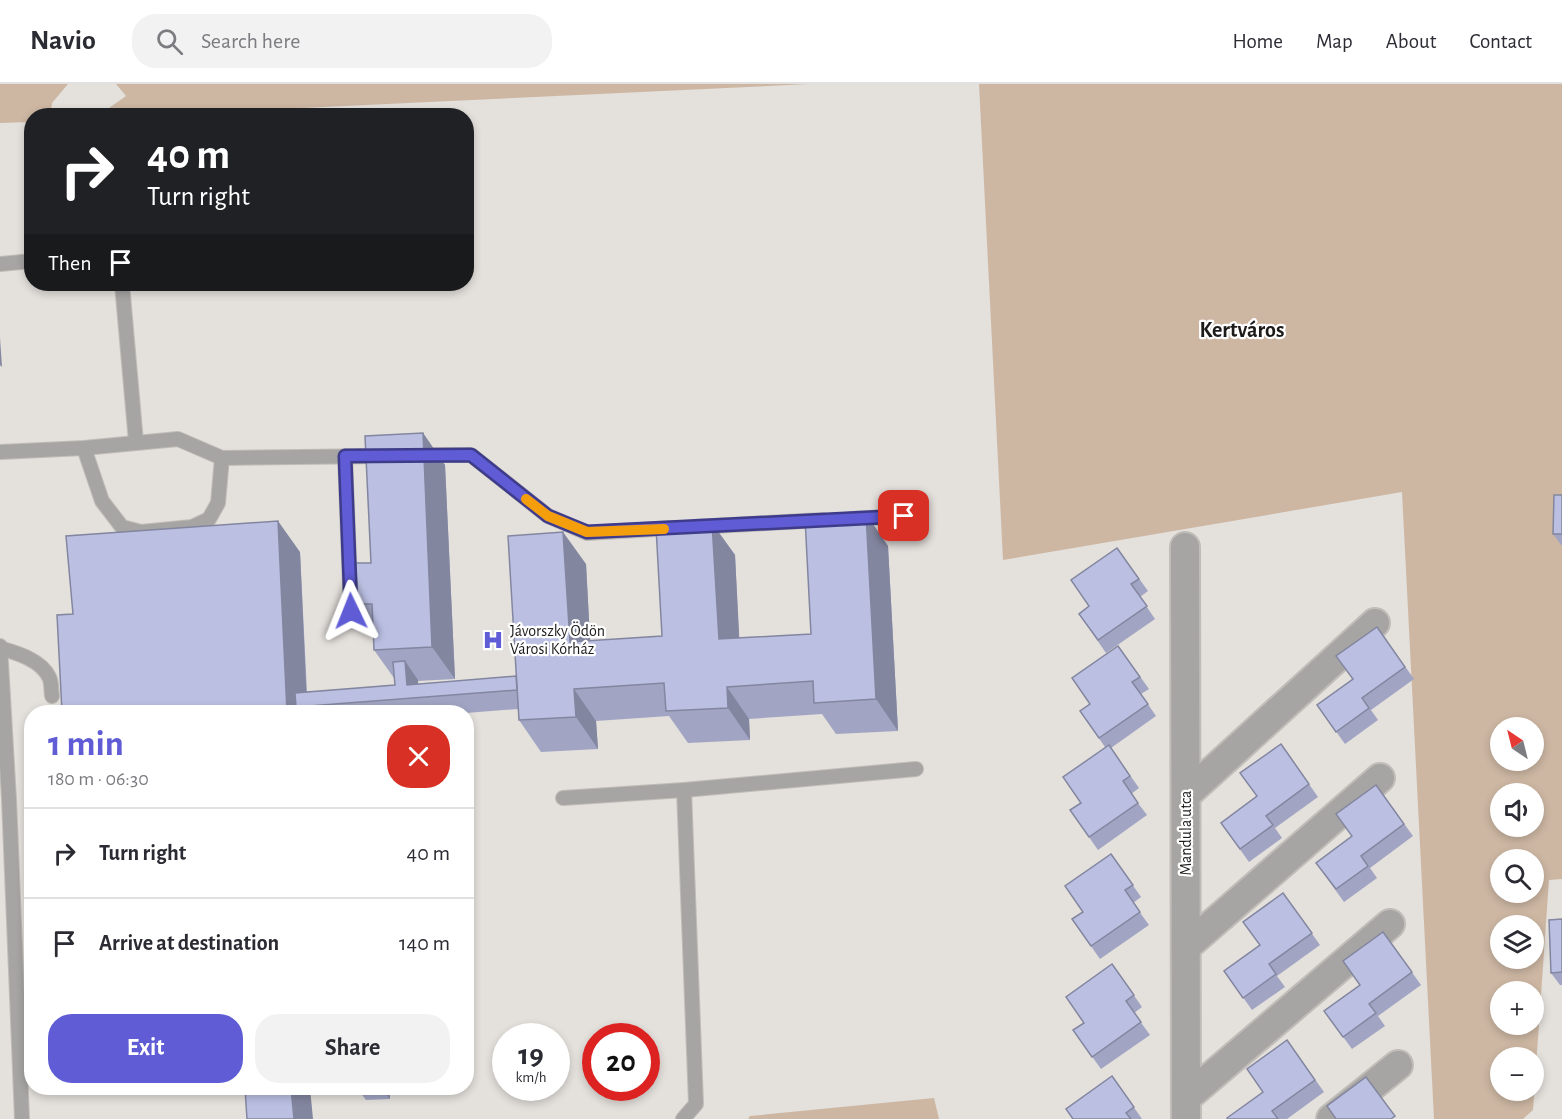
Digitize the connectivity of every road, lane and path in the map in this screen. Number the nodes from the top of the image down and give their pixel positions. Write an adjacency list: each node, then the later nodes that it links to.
1 (24, 262): 2 (lane)
2 (0, 264)
3 (123, 291): 4 (lane)
4 (136, 442): 5 (lane); 8 (lane)
5 (84, 448): 6 (lane); 8 (lane)
6 (0, 452)
7 (345, 456): 8 (lane); 9 (lane); 11 (lane)
8 (222, 458)
9 (904, 516)
10 (1185, 547): 18 (street, Mandula utca)
11 (351, 611)
12 (1375, 623): 18 (street)
13 (0, 647): 14 (lane); 19 (lane)
14 (52, 696)
15 (916, 769): 17 (lane)
16 (1380, 777): 22 (street)
17 (684, 790): 20 (lane); 28 (lane)
18 (1186, 795): 22 (street, Mandula utca)
19 (5, 798): 23 (lane)
20 (563, 798)
21 (1390, 924): 26 (street)
22 (1186, 947): 26 (street, Mandula utca)
23 (24, 1058)
24 (1398, 1065): 29 (street)
25 (25, 1095): 27 (lane)
26 (1186, 1108)
27 (22, 1119)
28 (683, 1119)
29 (1331, 1119)

